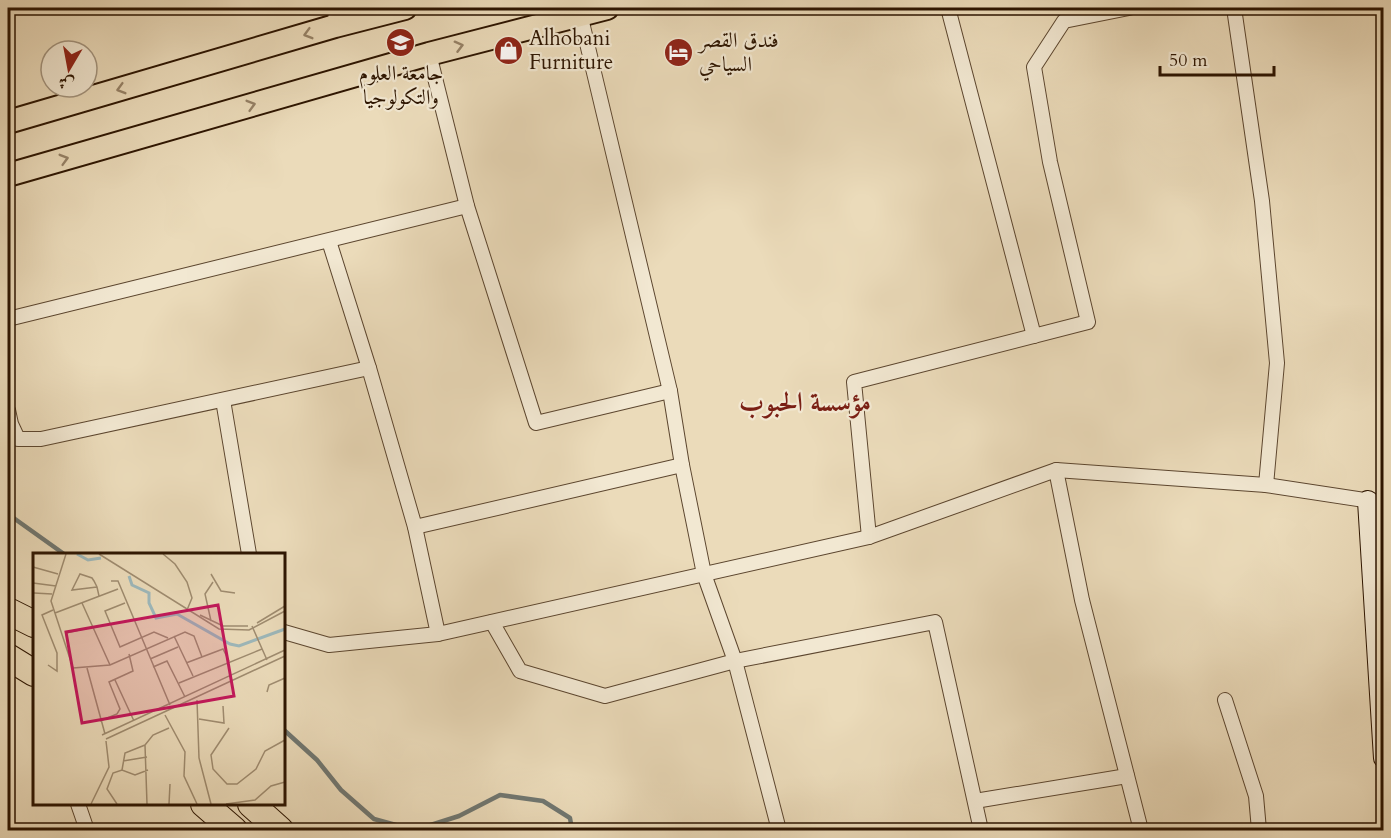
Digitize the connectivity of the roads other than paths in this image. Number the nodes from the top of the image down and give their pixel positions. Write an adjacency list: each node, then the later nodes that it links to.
1 (405, 8): 7 (main road)
2 (607, 8): 6 (main road)
3 (948, 8): 14 (street)
4 (1129, 8): 14 (street)
5 (1234, 8): 21 (street)
6 (580, 14): 8 (main road, one-way to 6); 16 (street)
7 (335, 17): 9 (main road, one-way to 9)
8 (429, 54): 10 (main road, one-way to 8); 11 (street)
9 (8, 122)
10 (8, 175)
11 (467, 206): 12 (street); 16 (street)
12 (329, 241): 13 (street); 15 (street)
13 (8, 319)
14 (1034, 336): 24 (street)
15 (369, 368): 17 (street); 23 (street)
16 (670, 391): 19 (street)
17 (223, 400): 18 (street); 25 (street)
18 (8, 410)
19 (682, 465): 23 (street); 26 (street)
20 (1056, 470): 21 (street); 24 (street); 37 (street)
21 (1266, 485): 22 (street)
22 (1376, 502): 36 (main road)
23 (415, 527): 31 (street)
24 (869, 537): 26 (street)
25 (249, 553)
26 (704, 574): 28 (street); 33 (street)
27 (8, 612): 29 (highway)
28 (492, 622): 31 (street); 33 (street)
29 (33, 624)
30 (285, 632): 31 (street)
31 (438, 634)
32 (8, 657): 34 (highway)
33 (735, 661): 38 (street); 45 (street)
34 (33, 672)
35 (1225, 700): 48 (street)
36 (1383, 758)
37 (1127, 776): 38 (street); 47 (street)
38 (975, 801): 46 (street)
39 (78, 805): 42 (street)
40 (205, 805): 43 (highway)
41 (252, 805): 44 (highway)
42 (87, 831)
43 (234, 831)
44 (280, 831)
45 (779, 831)
46 (981, 831)
47 (1141, 831)
48 (1259, 831)

